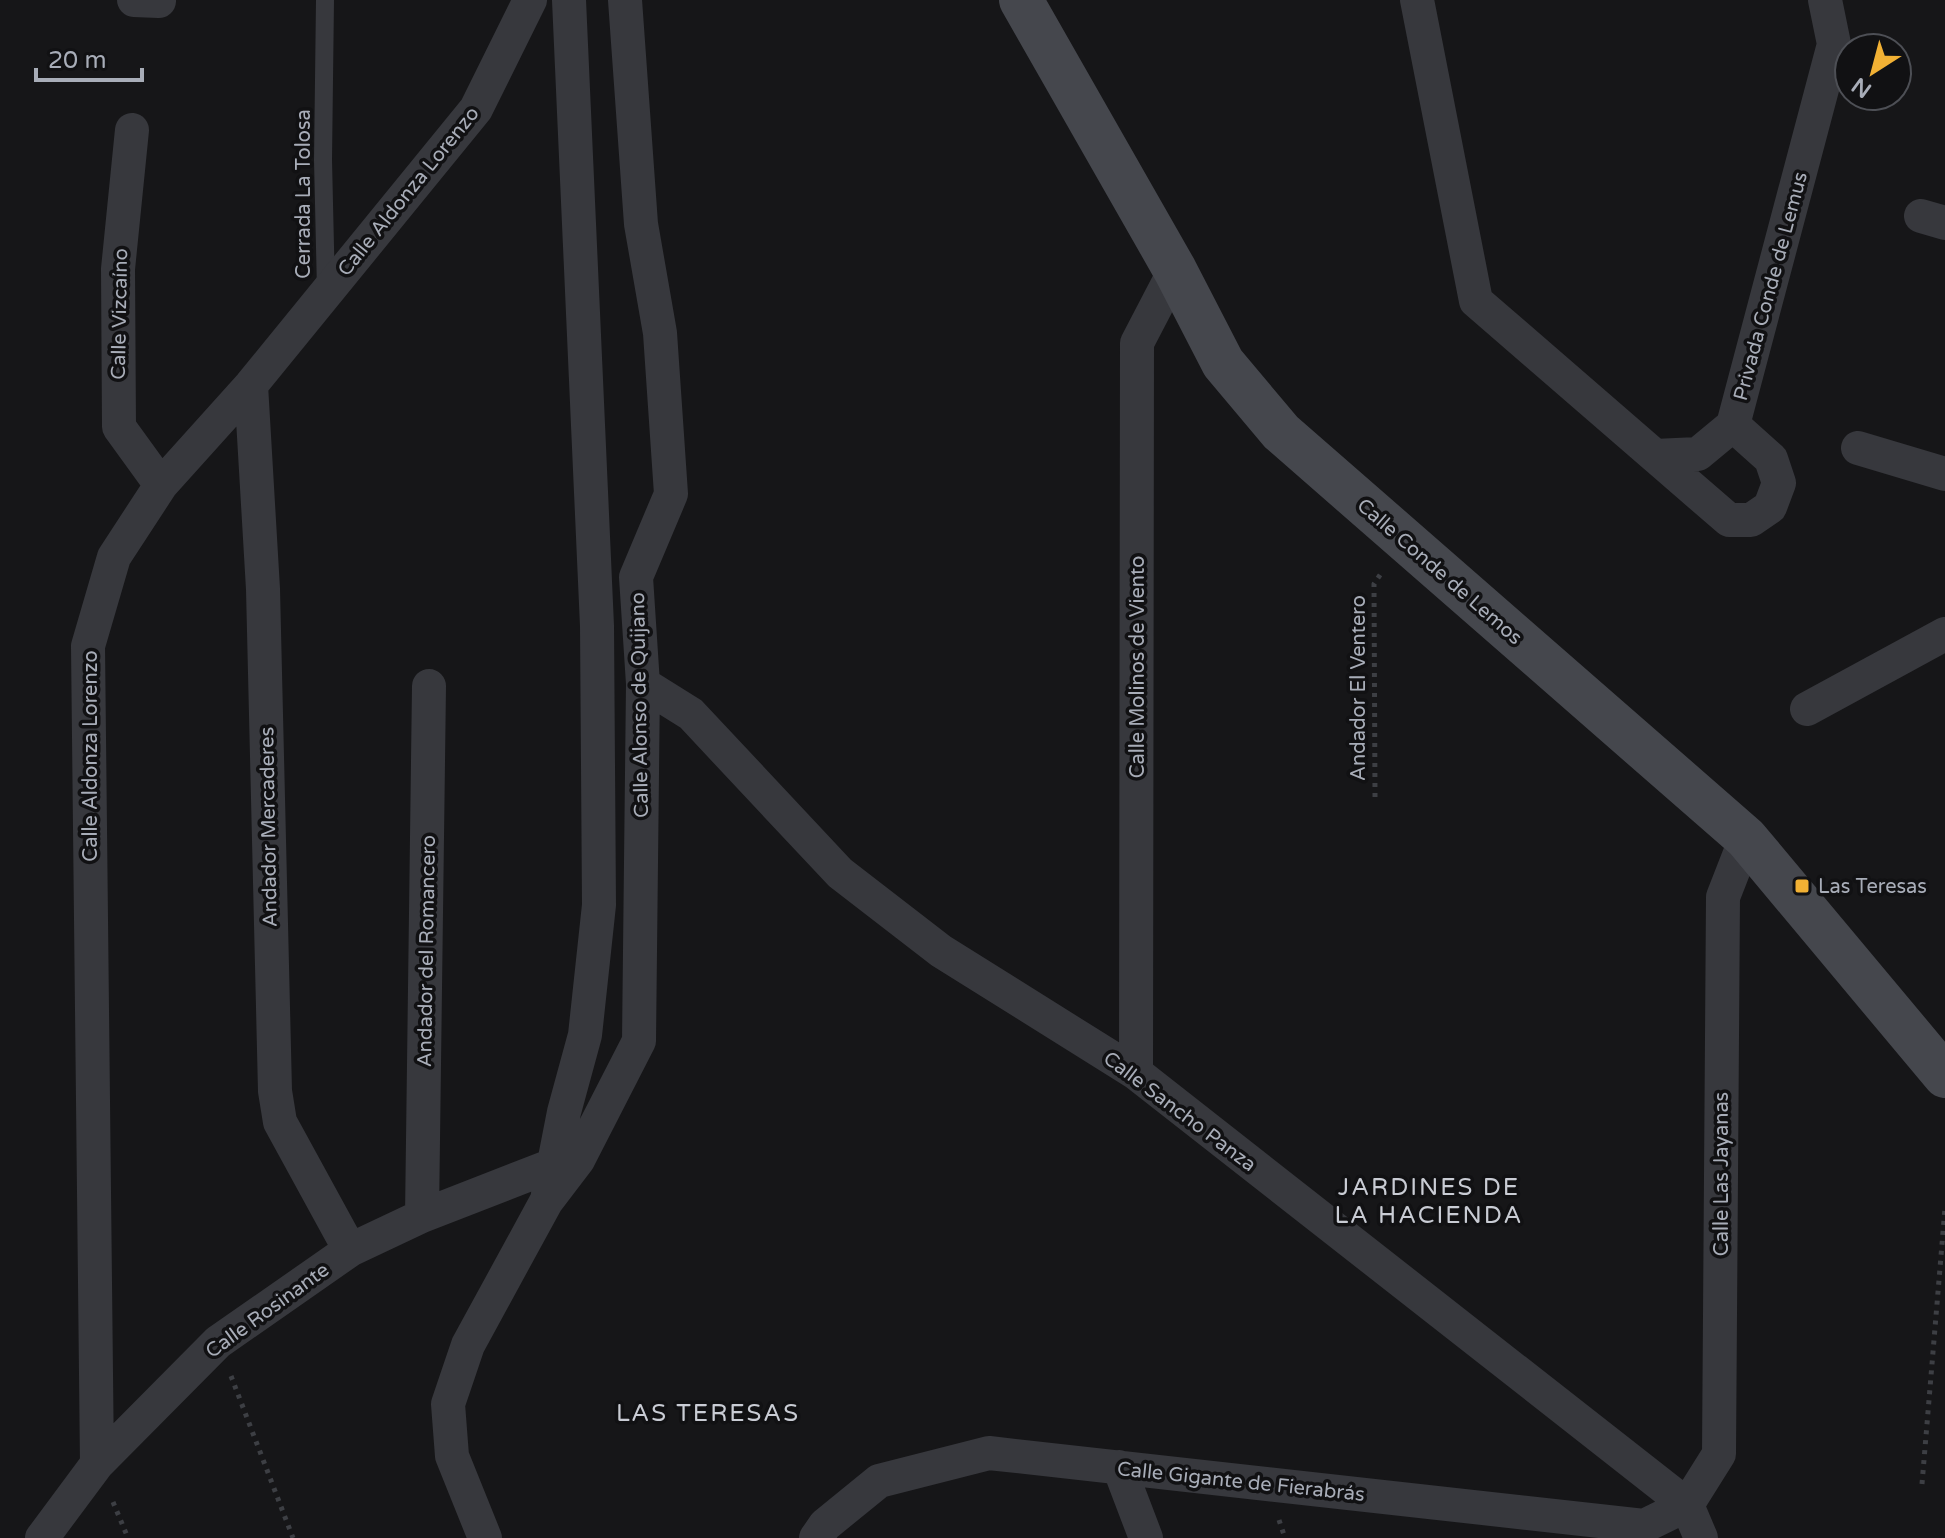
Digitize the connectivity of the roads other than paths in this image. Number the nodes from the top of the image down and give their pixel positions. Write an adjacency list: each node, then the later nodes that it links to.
1 (134, 0): 9 (street)
2 (325, 0): 12 (lane, Cerrada La Tolosa)
3 (530, 0): 12 (street, Calle Aldonza Lorenzo)
4 (569, 0): 20 (street, Calle Alonso de Quijano)
5 (625, 0): 19 (street, Calle Alonso de Quijano)
6 (1021, 0): 11 (street, Calle Conde de Lemos)
7 (1417, 0): 16 (street)
8 (1825, 0): 14 (street, Privada Conde de Lemus)
9 (159, 1)
10 (132, 130): 18 (street, Calle Vizcaíno)
11 (1175, 270): 25 (street, Calle Conde de Lemos); 26 (street, Calle Molinos de Viento)
12 (326, 292): 13 (street, Calle Aldonza Lorenzo)
13 (251, 385): 18 (street, Calle Aldonza Lorenzo); 30 (street, Andador Mercaderes)
14 (1733, 425): 16 (street, Privada Conde de Lemus); 16 (street)
15 (1858, 448): 17 (street)
16 (1655, 456)
17 (1945, 474)
18 (161, 485): 31 (street, Calle Aldonza Lorenzo)
19 (638, 622): 20 (street); 22 (street, Calle Alonso de Quijano)
20 (597, 626): 28 (street, Calle Alonso de Quijano)
21 (1945, 634): 24 (street)
22 (643, 684): 26 (street, Calle Sancho Panza); 28 (street, Calle Alonso de Quijano)
23 (429, 686): 29 (street, Andador del Romancero)
24 (1807, 709)
25 (1746, 838): 27 (street, Calle Conde de Lemos); 33 (street, Calle Las Jayanas)
26 (1136, 1073): 33 (street, Calle Sancho Panza)
27 (1945, 1076)
28 (566, 1163): 29 (street, Calle Rosinante); 35 (street, Calle Alonso de Quijano)
29 (422, 1216): 30 (street, Calle Rosinante)
30 (350, 1250): 31 (street, Calle Rosinante)
31 (97, 1464): 34 (street, Calle Rosinante)
32 (1119, 1467): 33 (street, Calle Gigante de Fierabrás); 36 (street, Calle Gigante de Fierabrás); 37 (street)
33 (1687, 1505): 38 (street)
34 (42, 1538)
35 (485, 1538)
36 (816, 1538)
37 (1146, 1538)
38 (1701, 1538)

